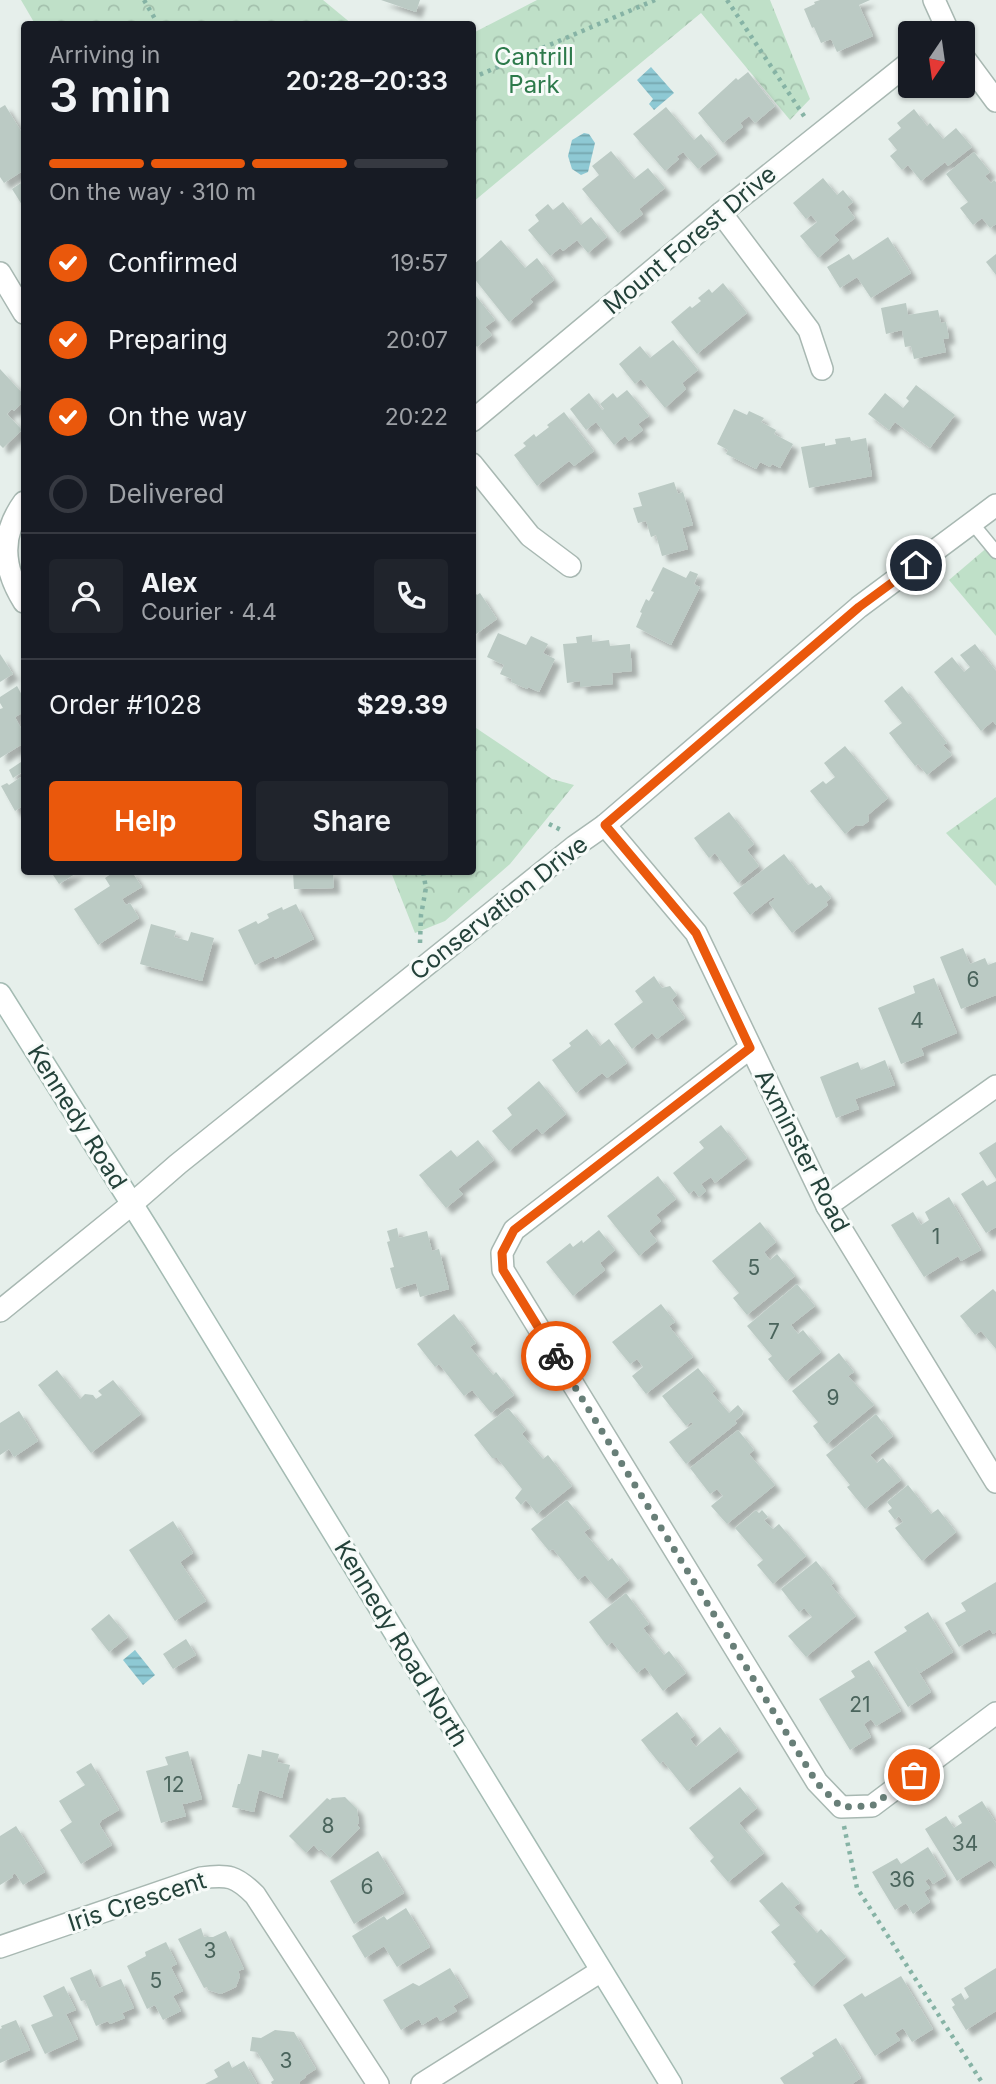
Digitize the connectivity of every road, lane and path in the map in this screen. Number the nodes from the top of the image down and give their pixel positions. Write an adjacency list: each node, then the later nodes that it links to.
1 (144, 0): 5 (path)
2 (655, 0): 9 (path)
3 (727, 0): 11 (path)
4 (934, 0): 6 (street)
5 (156, 21)
6 (943, 21)
7 (898, 72): 11 (street, Mount Forest Drive)
8 (975, 72): 10 (street)
9 (476, 76)
10 (996, 100)
11 (817, 136): 12 (street, Mount Forest Drive)
12 (721, 213): 15 (street); 16 (street, Mount Forest Drive)
13 (0, 273): 14 (street)
14 (21, 308)
15 (822, 369)
16 (476, 418)
17 (476, 469): 22 (street)
18 (21, 505): 23 (street)
19 (996, 505): 20 (street, Conservation Drive)
20 (973, 524): 21 (lane); 25 (street, Conservation Drive)
21 (996, 552)
22 (570, 566)
23 (21, 597)
24 (549, 824): 26 (path)
25 (605, 825): 28 (street, Conservation Drive); 30 (street, Axminster Road)
26 (564, 832)
27 (424, 875): 28 (path)
28 (420, 971): 32 (street, Conservation Drive)
29 (0, 994): 32 (street, Kennedy Road)
30 (750, 1048): 33 (street, Axminster Road); 37 (street)
31 (996, 1086): 33 (street)
32 (132, 1204): 34 (street, Conservation Drive); 39 (street, Kennedy Road North)
33 (827, 1206): 35 (street, Axminster Road)
34 (0, 1311)
35 (996, 1482)
36 (996, 1713): 37 (street)
37 (841, 1807): 43 (path)
38 (0, 1947): 40 (street, Iris Crescent)
39 (601, 1971): 41 (street); 42 (street, Kennedy Road North)
40 (377, 2084)
41 (422, 2084)
42 (671, 2084)
43 (983, 2084)

